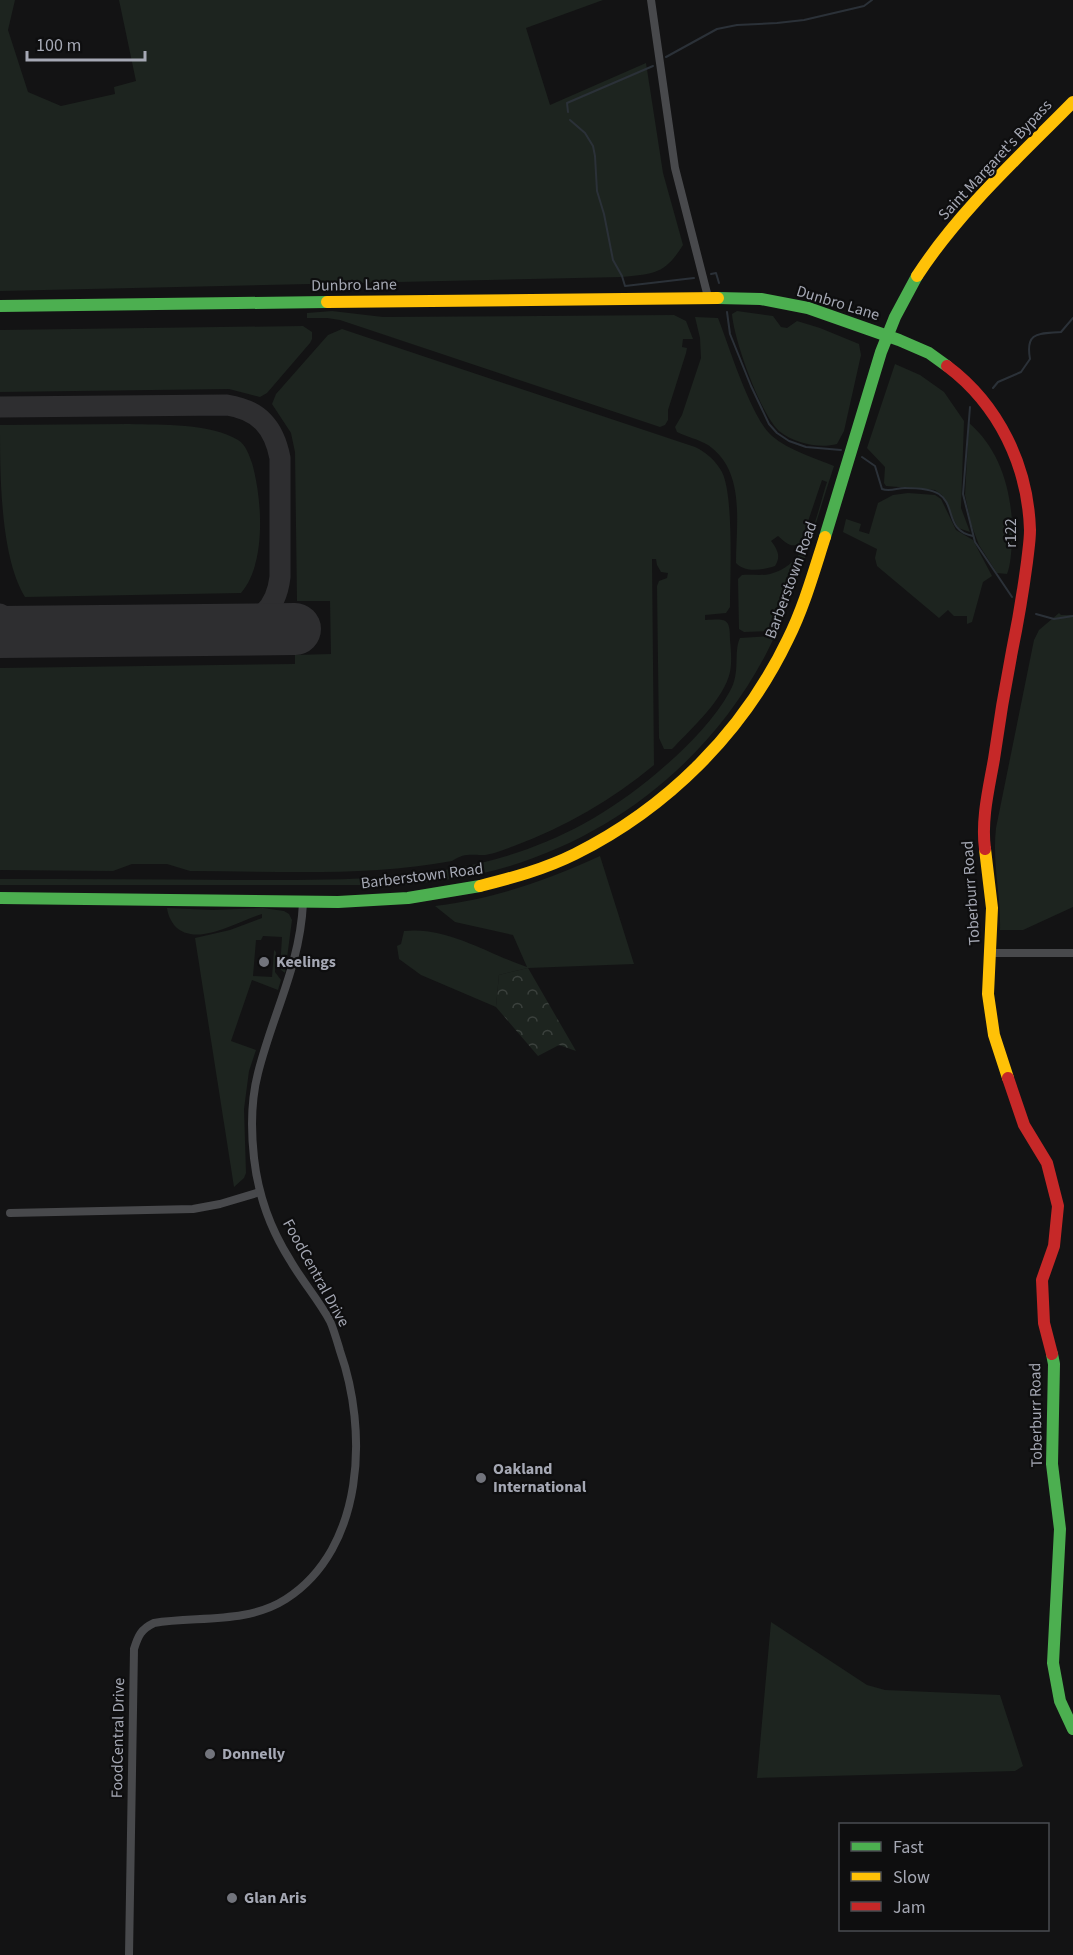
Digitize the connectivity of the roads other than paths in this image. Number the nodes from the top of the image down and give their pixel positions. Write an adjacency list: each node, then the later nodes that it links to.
1 (651, 0): 3 (street)
2 (1073, 102): 5 (main road, Saint Margaret's Bypass)
3 (708, 297): 4 (main road, Dunbro Lane); 5 (main road, Dunbro Lane)
4 (0, 306)
5 (887, 335): 6 (main road, r122); 8 (main road, Barberstown Road)
6 (988, 790): 9 (main road, Toberburr Road)
7 (0, 898): 8 (main road, Barberstown Road)
8 (303, 903): 11 (street, FoodCentral Drive)
9 (991, 953): 10 (street); 13 (main road, Toberburr Road)
10 (1073, 953)
11 (260, 1192): 12 (street); 14 (street, FoodCentral Drive)
12 (10, 1213)
13 (1073, 1730)
14 (129, 1955)

